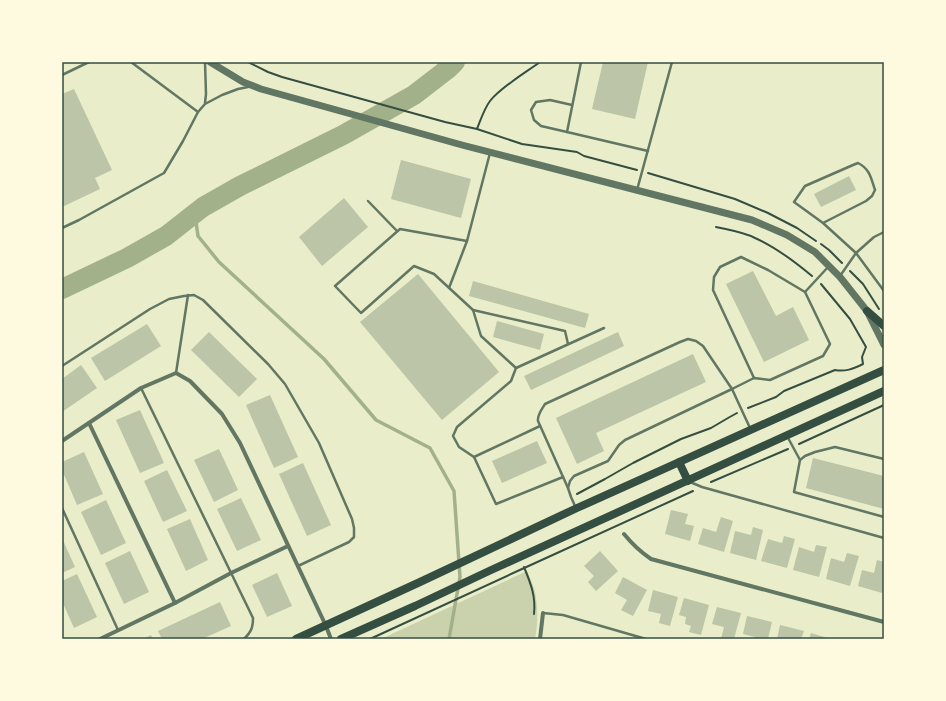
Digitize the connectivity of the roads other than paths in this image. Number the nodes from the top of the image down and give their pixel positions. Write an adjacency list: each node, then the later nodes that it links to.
1 (89, 62): 7 (lane)
2 (131, 62): 11 (lane)
3 (205, 62): 9 (lane)
4 (210, 62): 8 (street)
5 (581, 62): 10 (lane)
6 (672, 62): 13 (lane)
7 (62, 75)
8 (252, 86): 9 (lane); 14 (street)
9 (205, 104): 11 (lane)
10 (572, 105): 12 (lane); 12 (lane)
11 (198, 112): 18 (lane)
12 (567, 132): 13 (lane)
13 (648, 151): 15 (lane)
14 (490, 152): 15 (street); 21 (lane)
15 (637, 191): 23 (street)
16 (368, 201): 19 (lane)
17 (823, 223): 17 (lane); 22 (lane)
18 (62, 228)
19 (397, 232): 21 (lane); 25 (lane)
20 (884, 232): 22 (lane)
21 (467, 241): 25 (lane)
22 (856, 253): 24 (lane); 26 (lane)
23 (829, 266): 24 (street); 27 (lane)
24 (840, 277): 30 (street)
25 (449, 288): 29 (lane)
26 (884, 291)
27 (805, 292): 39 (lane); 39 (lane)
28 (188, 295): 35 (lane); 38 (lane); 61 (lane)
29 (473, 310): 33 (lane); 36 (lane)
30 (866, 311): 31 (main road); 34 (street)
31 (884, 326)
32 (604, 328): 33 (lane)
33 (568, 344): 36 (lane)
34 (884, 345)
35 (62, 366)
36 (516, 368): 48 (lane)
37 (884, 370): 45 (main road)
38 (176, 373): 40 (street); 60 (street)
39 (754, 378): 41 (lane)
40 (141, 388): 43 (street); 62 (lane)
41 (732, 389): 44 (lane); 45 (lane); 54 (lane)
42 (884, 391): 46 (main road)
43 (89, 423): 47 (street); 63 (street)
44 (540, 426): 48 (lane); 52 (lane)
45 (751, 430): 51 (main road)
46 (787, 436): 50 (lane); 53 (main road)
47 (62, 441)
48 (474, 457): 52 (lane)
49 (884, 459): 50 (lane)
50 (800, 460): 57 (lane)
51 (679, 462): 53 (main road); 56 (main road)
52 (563, 477): 54 (lane)
53 (688, 481): 59 (lane); 72 (main road)
54 (568, 488): 56 (lane)
55 (62, 508): 67 (lane)
56 (577, 508): 66 (main road)
57 (884, 517)
58 (624, 534): 65 (street)
59 (884, 538)
60 (288, 546): 61 (street); 62 (street)
61 (298, 566): 66 (street)
62 (231, 573): 63 (street); 69 (lane)
63 (175, 603): 67 (street)
64 (543, 614): 73 (street); 74 (lane)
65 (884, 622)
66 (326, 626): 70 (main road); 71 (street)
67 (118, 630): 68 (street)
68 (100, 639)
69 (244, 639)
70 (296, 639)
71 (330, 639)
72 (341, 639)
73 (540, 639)
74 (646, 639)

